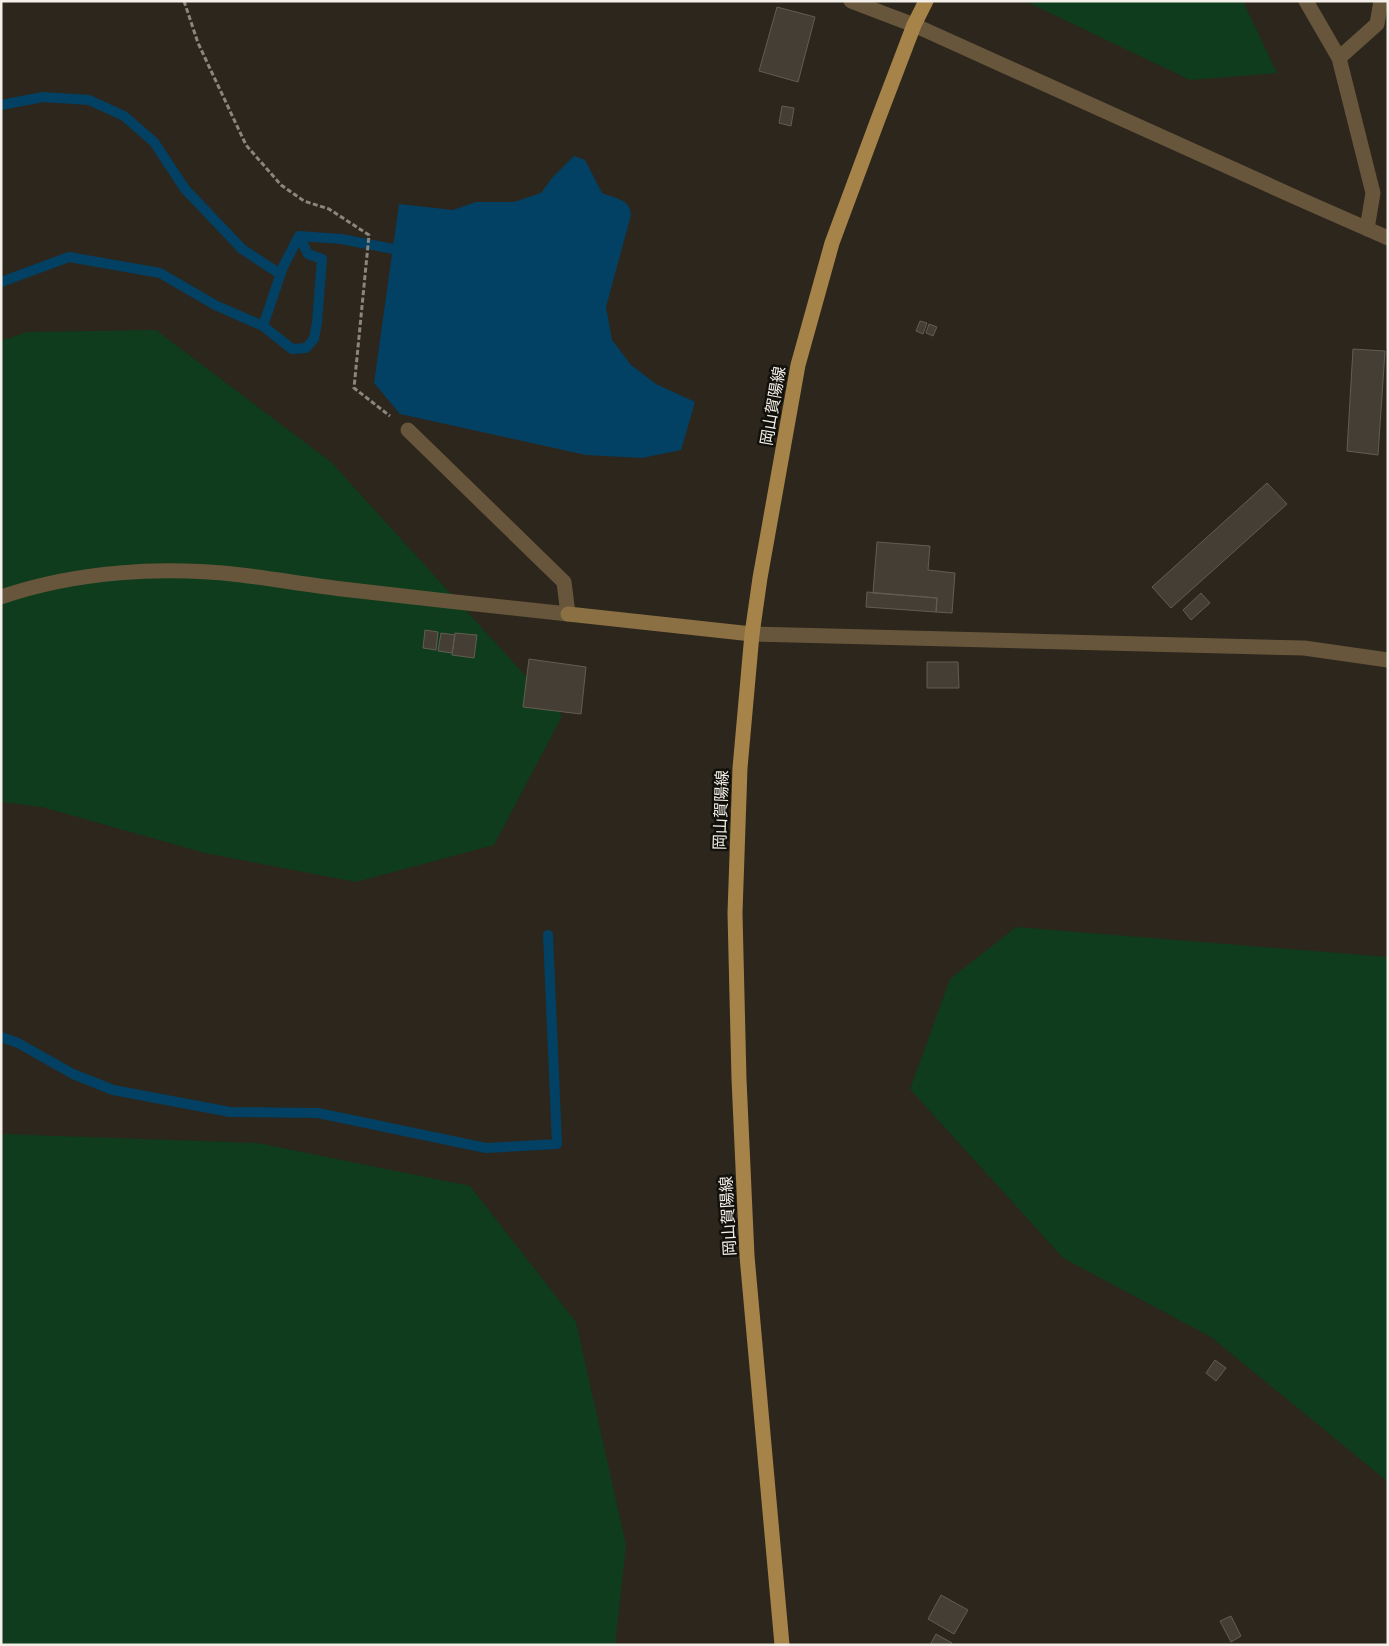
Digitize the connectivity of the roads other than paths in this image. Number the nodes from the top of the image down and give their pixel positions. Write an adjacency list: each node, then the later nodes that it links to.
1 (851, 1): 5 (street)
2 (926, 1): 5 (main road, 岡山賀陽線)
3 (1306, 1): 6 (street)
4 (1381, 1): 6 (street)
5 (914, 25): 7 (street); 12 (main road, 岡山賀陽線)
6 (1339, 58): 7 (street)
7 (1368, 229): 8 (street)
8 (1388, 238)
9 (408, 430): 11 (street)
10 (1, 597): 11 (street)
11 (568, 614): 12 (street)
12 (752, 634): 13 (street); 14 (main road, 岡山賀陽線)
13 (1388, 660)
14 (782, 1645)

